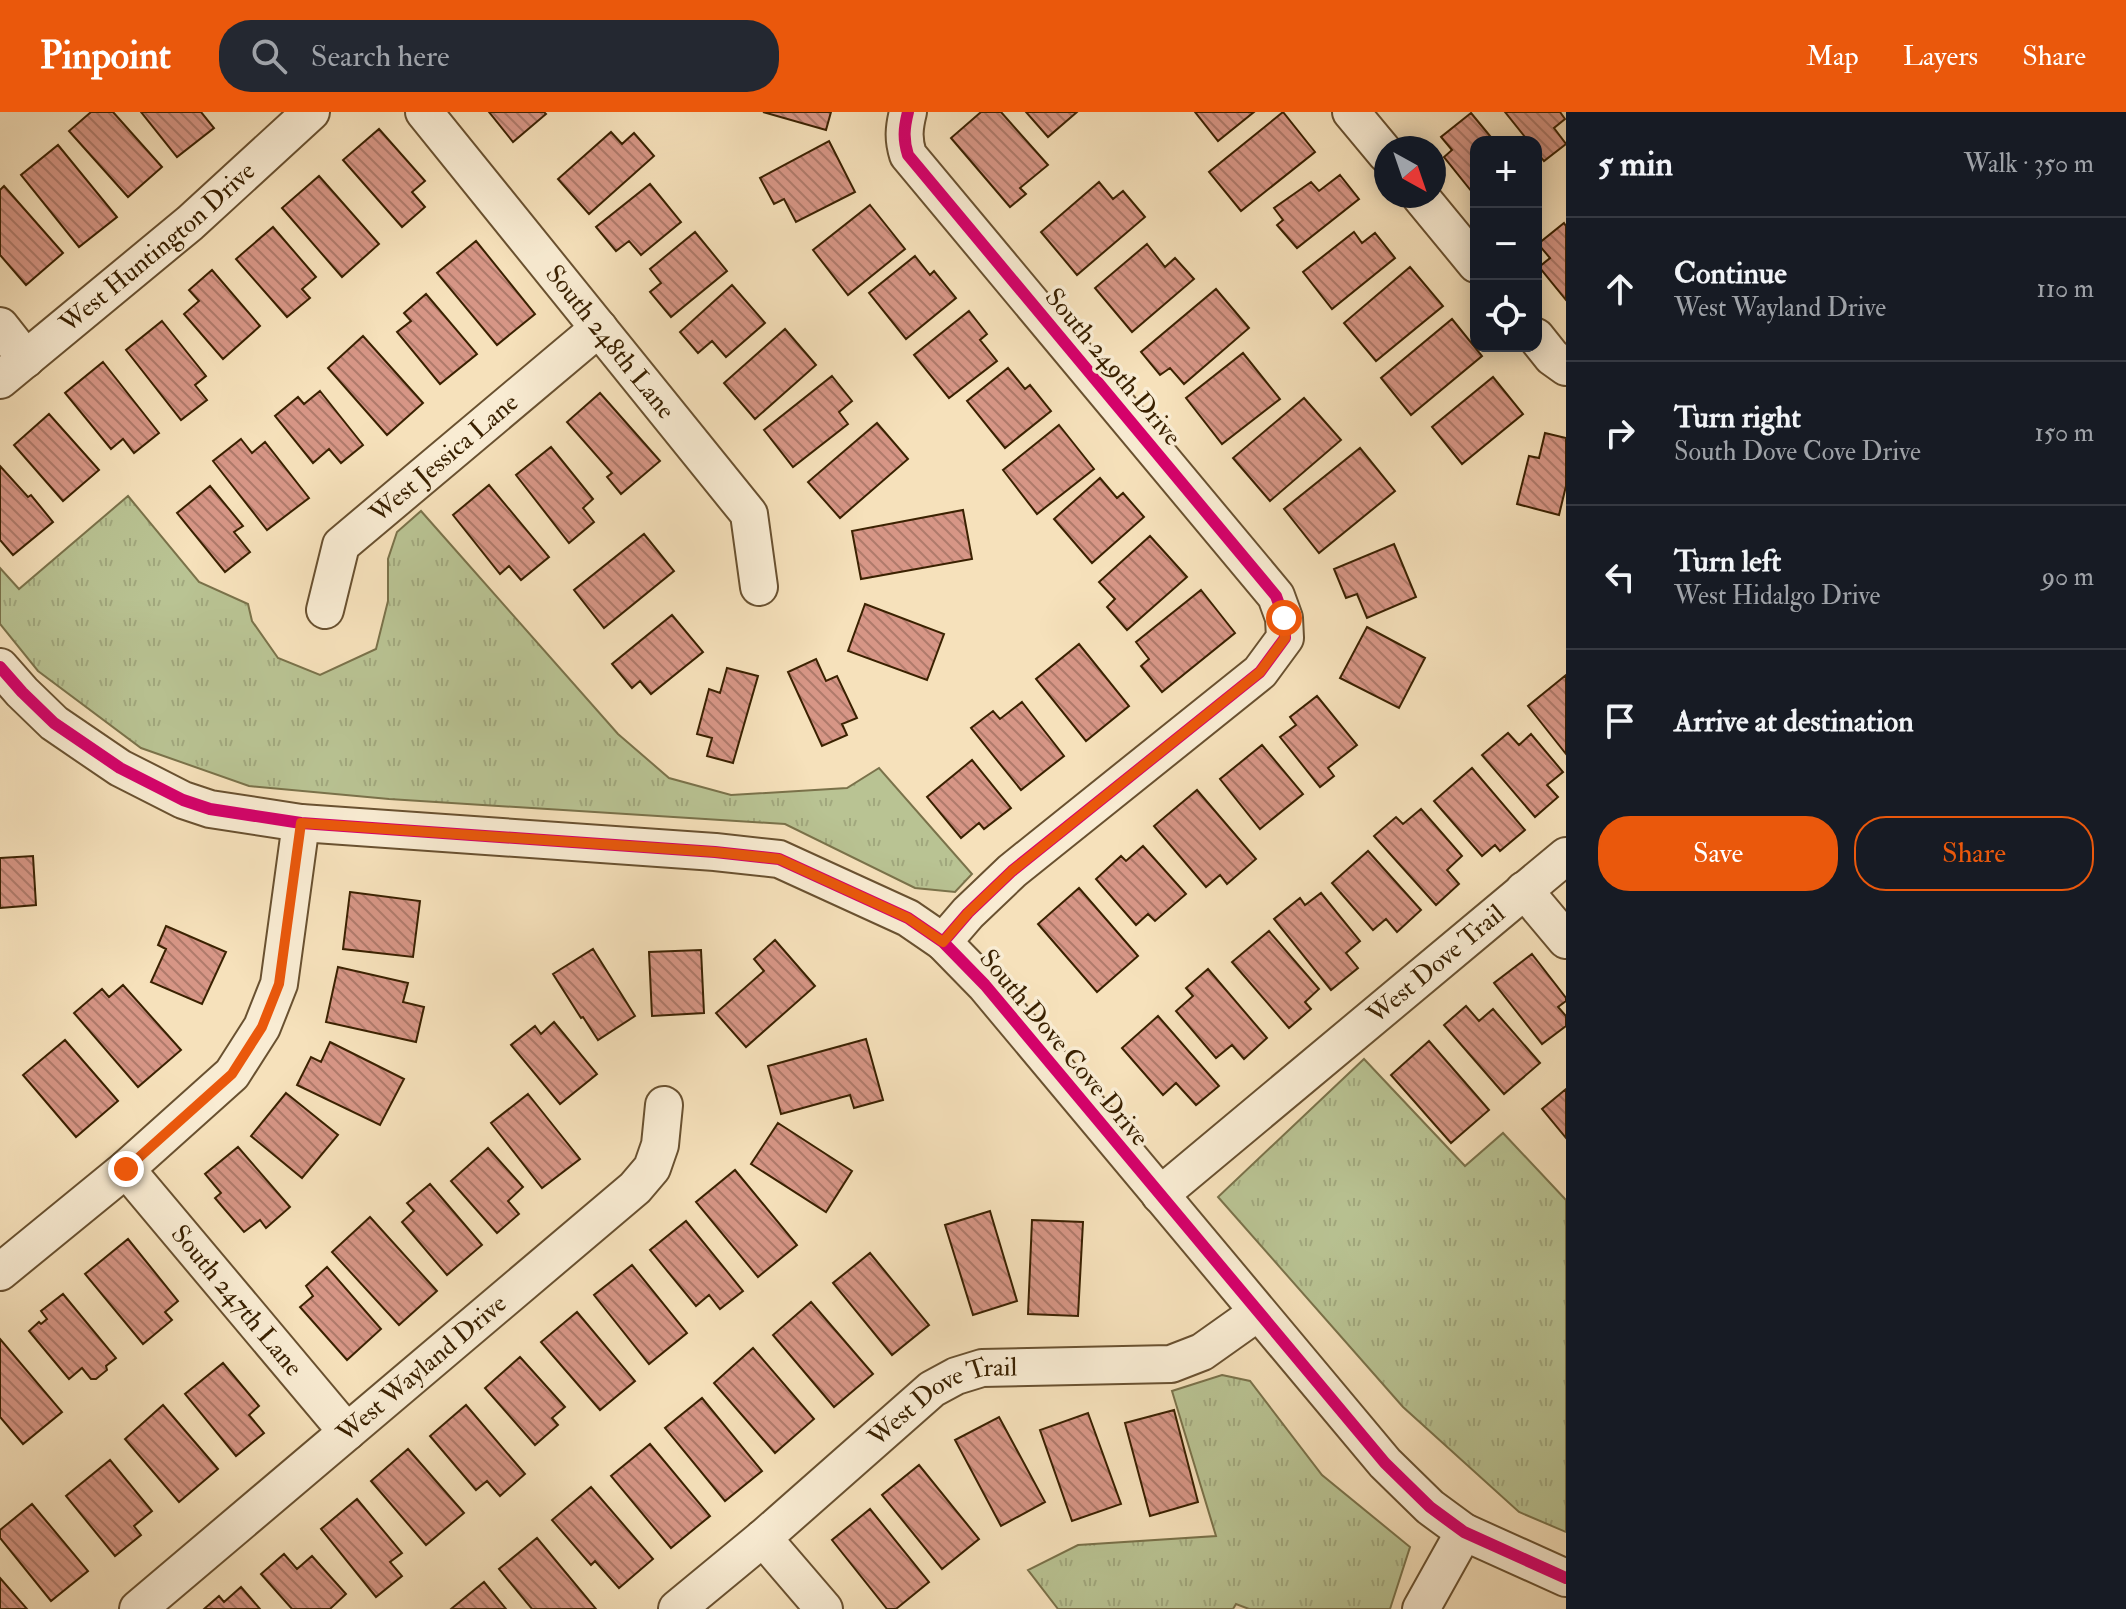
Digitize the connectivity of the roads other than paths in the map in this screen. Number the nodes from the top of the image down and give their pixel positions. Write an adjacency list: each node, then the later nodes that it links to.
1 (311, 112): 10 (street, West Huntington Drive)
2 (424, 112): 7 (street, South 248th Lane)
3 (906, 120): 18 (street, South 249th Drive)
4 (1430, 208): 5 (street)
5 (1470, 257)
6 (0, 326): 10 (street)
7 (599, 328): 11 (street, South 248th Lane); 12 (street, West Jessica Lane)
8 (1542, 344): 9 (street)
9 (1566, 367)
10 (13, 370)
11 (759, 587)
12 (325, 610)
13 (0, 667): 14 (street, South Dove Cove Drive)
14 (301, 823): 18 (street, South Dove Cove Drive); 20 (street)
15 (1566, 856): 16 (street, West Dove Trail)
16 (1524, 890): 17 (street); 21 (street, West Dove Trail)
17 (1566, 940)
18 (943, 942): 21 (street, South Dove Cove Drive)
19 (664, 1105): 24 (street, West Wayland Drive)
20 (126, 1169): 22 (street); 24 (street, South 247th Lane)
21 (1160, 1195): 23 (street, South Dove Cove Drive)
22 (0, 1272)
23 (1257, 1313): 25 (street, South Dove Cove Drive); 26 (street, West Dove Trail)
24 (347, 1432): 28 (street, West Wayland Drive)
25 (1464, 1532): 27 (street, South Dove Cove Drive); 31 (street)
26 (763, 1538): 29 (street, West Dove Trail); 30 (street)
27 (1566, 1578)
28 (138, 1609)
29 (677, 1609)
30 (824, 1609)
31 (1421, 1609)

